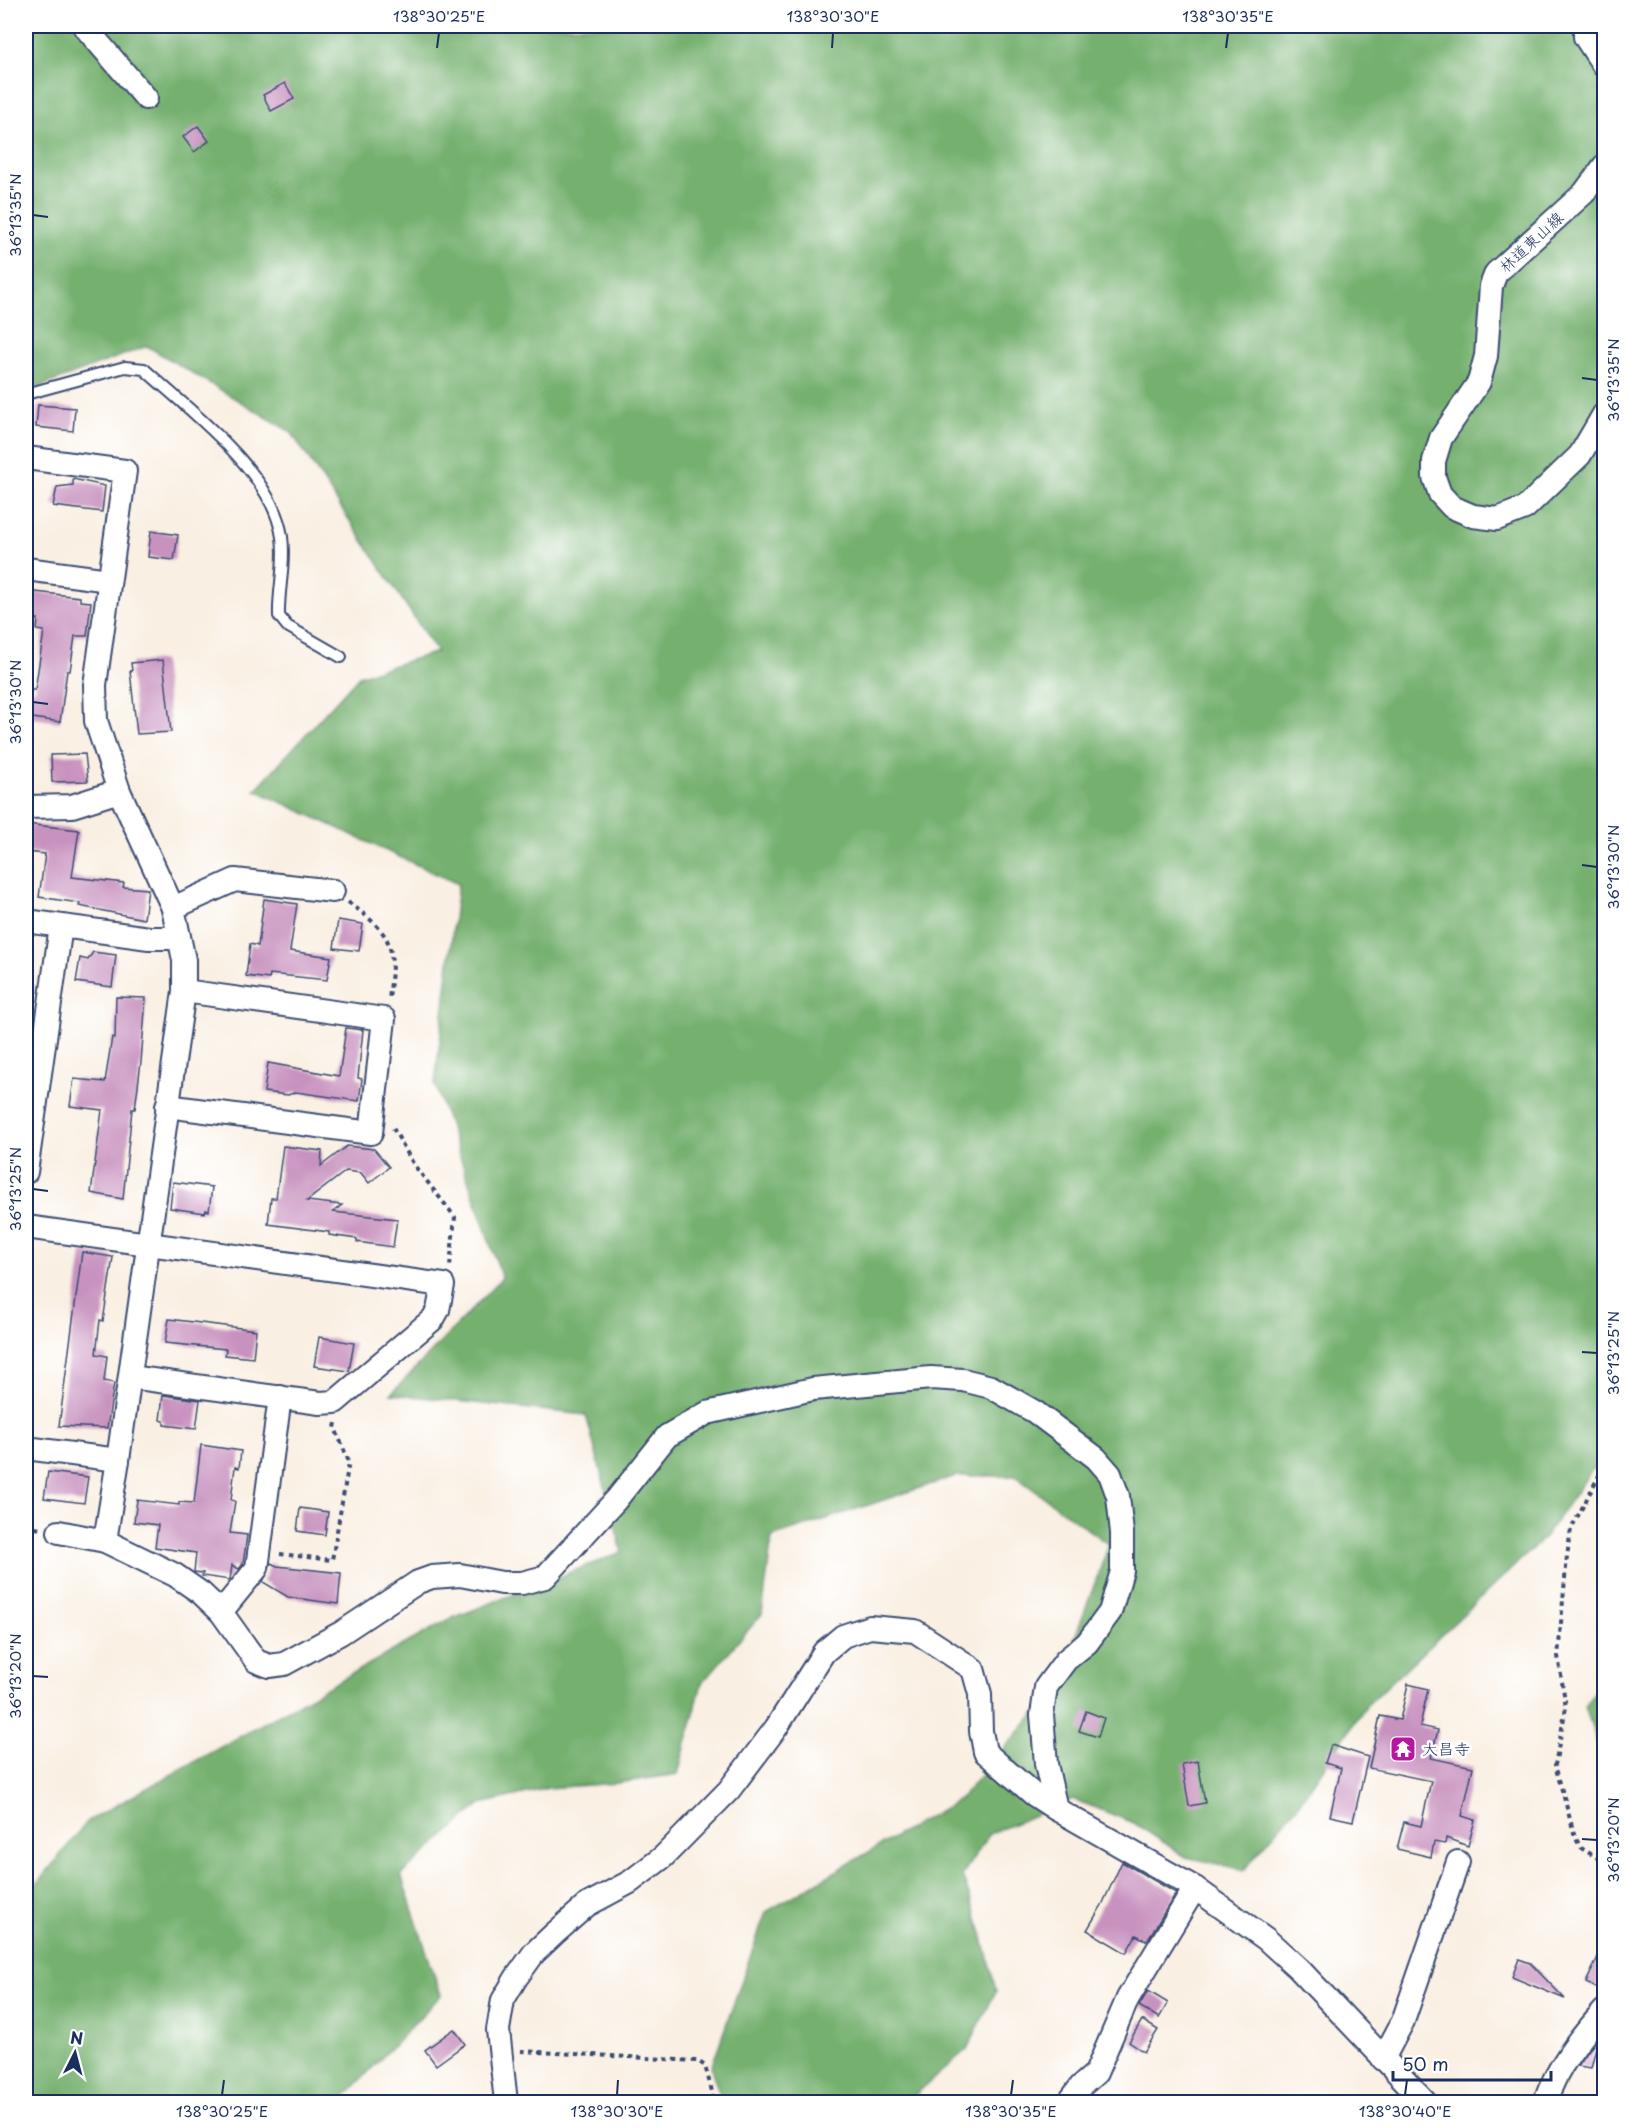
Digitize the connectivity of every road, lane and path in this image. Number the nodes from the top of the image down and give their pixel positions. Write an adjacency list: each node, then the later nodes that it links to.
1 (84, 26): 4 (street)
2 (1585, 26): 3 (street)
3 (1605, 66)
4 (146, 98)
5 (1605, 166): 7 (street, 林道東山線)
6 (26, 394): 11 (lane)
7 (1605, 414)
8 (26, 458): 10 (street)
9 (26, 569): 10 (street)
10 (109, 580): 12 (street)
11 (341, 657)
12 (119, 791): 13 (street); 15 (street)
13 (26, 807)
14 (333, 891): 15 (street); 20 (path)
15 (173, 908): 18 (street)
16 (26, 921): 17 (street)
17 (60, 926): 18 (street); 23 (street)
18 (179, 938): 19 (street)
19 (183, 991): 20 (street); 21 (street)
20 (384, 1019): 22 (street)
21 (167, 1106): 22 (street); 25 (street)
22 (374, 1108): 26 (path)
23 (26, 1172)
24 (26, 1227): 25 (street)
25 (147, 1243): 26 (street); 27 (street)
26 (442, 1285): 29 (street)
27 (130, 1377): 28 (street); 31 (street)
28 (280, 1397): 29 (street); 35 (street)
29 (335, 1402): 35 (path)
30 (26, 1448): 31 (street)
31 (118, 1460): 34 (street)
32 (1605, 1466): 39 (path)
33 (58, 1532): 34 (street)
34 (105, 1541): 36 (street)
35 (259, 1551): 36 (street)
36 (221, 1612): 37 (street)
37 (1056, 1809): 40 (street); 42 (street)
38 (1458, 1862): 43 (street)
39 (1605, 1862)
40 (1195, 1888): 43 (street); 46 (street)
41 (1605, 2011): 48 (street)
42 (497, 2041): 44 (street); 45 (path)
43 (1383, 2059): 47 (street)
44 (506, 2103)
45 (715, 2103)
46 (1069, 2103)
47 (1425, 2103)
48 (1545, 2103)

